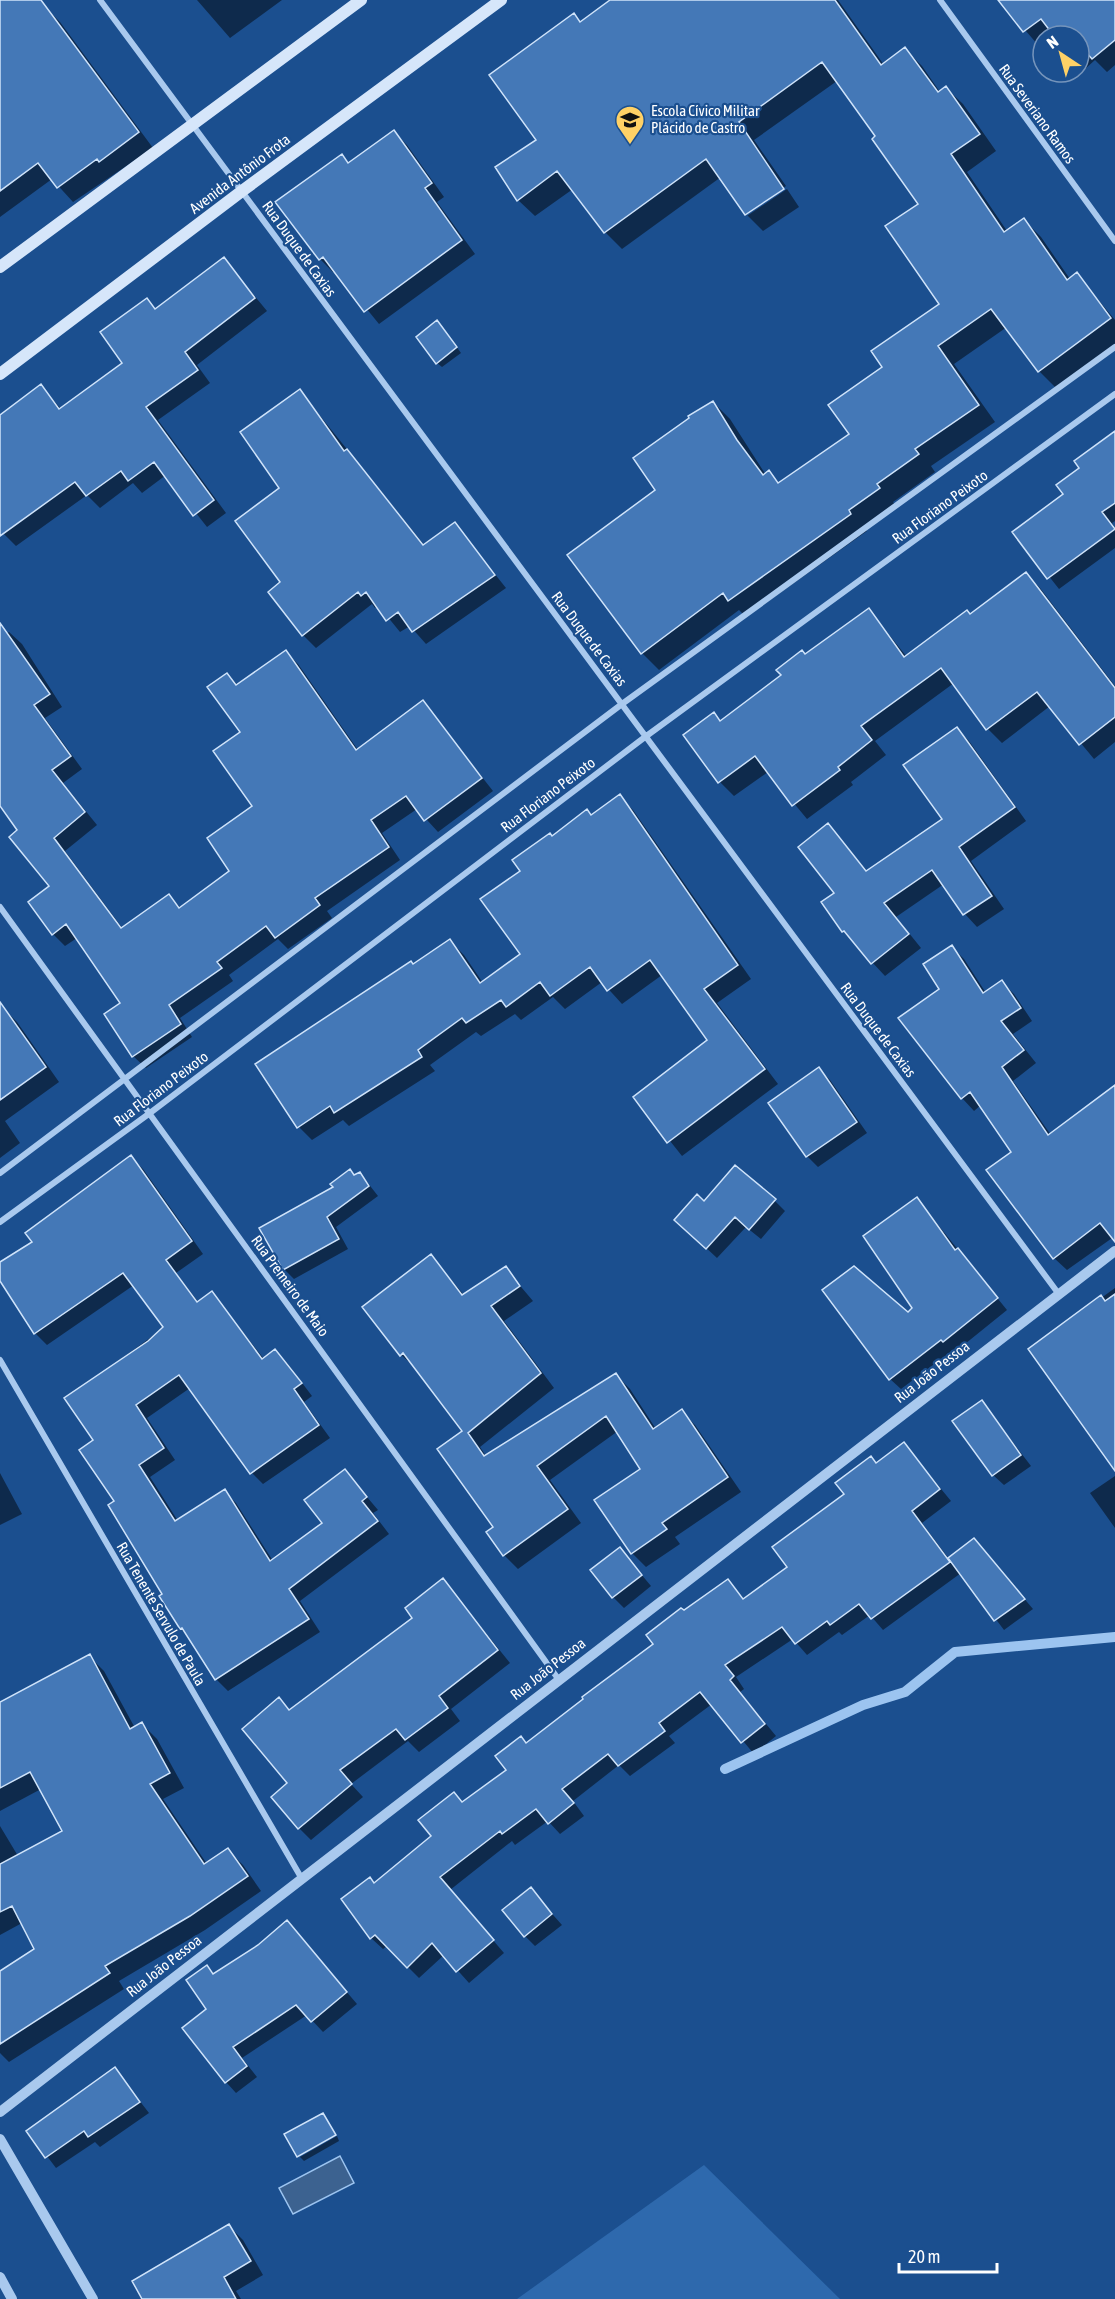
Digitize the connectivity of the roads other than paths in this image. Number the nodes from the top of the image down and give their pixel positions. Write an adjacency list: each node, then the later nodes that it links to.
1 (100, 0): 5 (street, Rua Duque de Caxias)
2 (361, 0): 5 (main road)
3 (501, 0): 6 (main road, Avenida Antônio Frota)
4 (940, 0): 7 (street, Rua Severiano Ramos)
5 (192, 125): 6 (street, Rua Duque de Caxias); 8 (main road)
6 (242, 191): 10 (main road, Avenida Antônio Frota); 12 (street, Rua Duque de Caxias)
7 (1115, 242)
8 (0, 267)
9 (1115, 347): 12 (street, Rua Floriano Peixoto)
10 (0, 374)
11 (1115, 394): 13 (street, Rua Floriano Peixoto)
12 (622, 704): 13 (street, Rua Duque de Caxias); 15 (street, Rua Floriano Peixoto)
13 (645, 737): 16 (street, Rua Floriano Peixoto); 20 (street, Rua Duque de Caxias)
14 (0, 907): 15 (street, Rua Premeiro de Maio)
15 (126, 1081): 16 (street, Rua Premeiro de Maio); 17 (street, Rua Floriano Peixoto)
16 (150, 1113): 18 (street, Rua Floriano Peixoto); 22 (street, Rua Premeiro de Maio)
17 (0, 1173)
18 (0, 1222)
19 (1115, 1251): 20 (street, Rua João Pessoa)
20 (1059, 1293): 22 (street, Rua João Pessoa)
21 (0, 1360): 23 (street, Rua Tenente Servulo de Paula)
22 (559, 1680): 23 (street, Rua João Pessoa)
23 (302, 1879): 24 (street, Rua João Pessoa)
24 (0, 2112)
25 (0, 2139): 28 (street)
26 (0, 2277): 27 (street)
27 (12, 2299)
28 (93, 2299)

